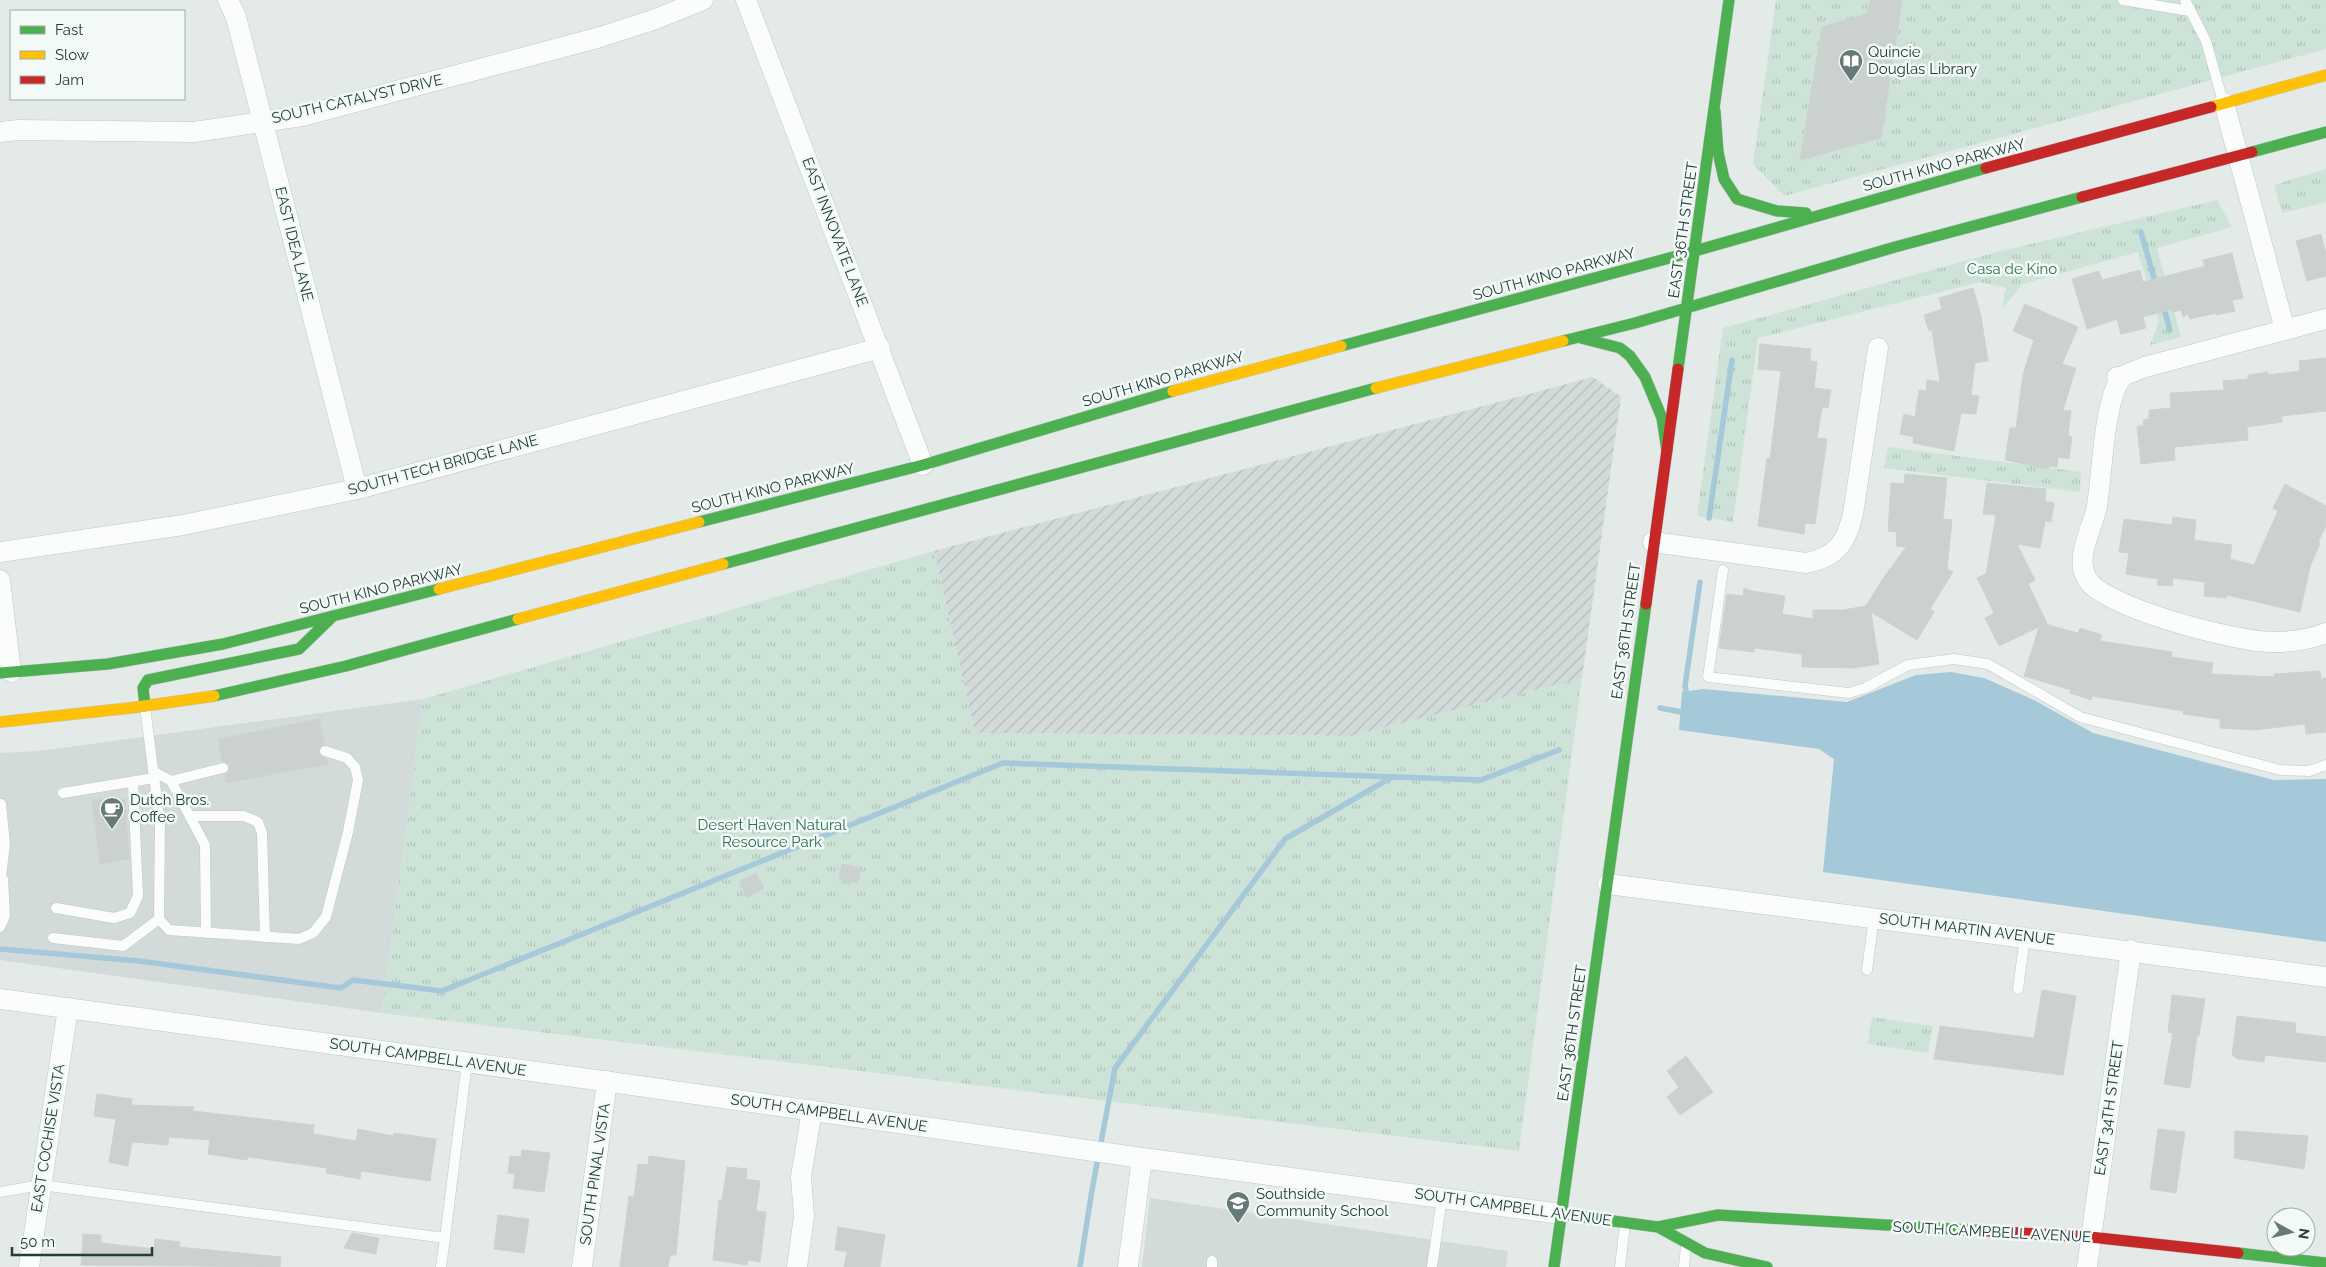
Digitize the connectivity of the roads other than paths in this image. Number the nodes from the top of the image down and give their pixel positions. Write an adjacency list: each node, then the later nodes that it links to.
1 (228, 0): 11 (street, EAST IDEA LANE)
2 (704, 0): 11 (street, SOUTH CATALYST DRIVE)
3 (746, 0): 21 (street, EAST INNOVATE LANE)
4 (1729, 0): 10 (main road, EAST 36TH STREET)
5 (2122, 0): 7 (lane)
6 (2185, 0): 7 (lane)
7 (2190, 11): 9 (lane)
8 (2326, 75): 9 (main road, SOUTH KINO PARKWAY)
9 (2224, 102): 14 (street); 15 (main road, SOUTH KINO PARKWAY)
10 (1715, 111): 15 (main road); 16 (main road, EAST 36TH STREET)
11 (263, 121): 12 (street, SOUTH CATALYST DRIVE); 25 (street, EAST IDEA LANE)
12 (0, 132)
13 (2326, 132): 14 (main road)
14 (2238, 156): 17 (main road); 19 (street)
15 (1820, 214): 16 (main road, SOUTH KINO PARKWAY)
16 (1695, 251): 17 (main road, EAST 36TH STREET); 24 (main road, SOUTH KINO PARKWAY)
17 (1687, 308): 20 (main road); 23 (main road, EAST 36TH STREET)
18 (2326, 319): 19 (street)
19 (2285, 330): 31 (street)
20 (1577, 337): 23 (main road); 33 (main road)
21 (880, 348): 24 (street, EAST INNOVATE LANE); 25 (street, SOUTH TECH BRIDGE LANE)
22 (1878, 348): 26 (street)
23 (1667, 451): 26 (main road, EAST 36TH STREET)
24 (923, 465): 30 (main road, SOUTH KINO PARKWAY)
25 (357, 489): 27 (street, SOUTH TECH BRIDGE LANE)
26 (1653, 542): 45 (main road, EAST 36TH STREET)
27 (0, 552)
28 (1723, 570): 36 (lane)
29 (0, 580): 32 (street)
30 (332, 617): 32 (main road, SOUTH KINO PARKWAY); 33 (main road)
31 (2326, 633)
32 (5, 673)
33 (145, 706): 34 (main road); 38 (lane)
34 (0, 722)
35 (325, 750): 52 (lane)
36 (2326, 765)
37 (223, 768): 39 (lane)
38 (154, 775): 39 (lane); 40 (lane); 49 (lane)
39 (171, 781): 43 (lane)
40 (133, 783): 41 (lane); 47 (lane)
41 (63, 793)
42 (1, 804): 44 (lane)
43 (190, 816): 51 (lane); 52 (lane)
44 (3, 873): 46 (lane); 50 (lane)
45 (1608, 884): 48 (street, SOUTH MARTIN AVENUE); 68 (main road, EAST 36TH STREET)
46 (0, 885)
47 (56, 908)
48 (1874, 917): 53 (street, SOUTH MARTIN AVENUE); 56 (lane)
49 (159, 919): 51 (lane); 54 (lane)
50 (0, 927)
51 (206, 933): 52 (lane)
52 (265, 937)
53 (2025, 937): 55 (street, SOUTH MARTIN AVENUE); 58 (lane)
54 (52, 938)
55 (2131, 950): 57 (street, SOUTH MARTIN AVENUE); 71 (street, EAST 34TH STREET)
56 (1867, 970)
57 (2326, 977)
58 (2018, 989)
59 (0, 999): 60 (street, SOUTH CAMPBELL AVENUE)
60 (68, 1008): 61 (street, SOUTH CAMPBELL AVENUE); 65 (street, EAST COCHISE VISTA)
61 (467, 1062): 62 (street, SOUTH CAMPBELL AVENUE); 72 (lane)
62 (607, 1081): 63 (street, SOUTH CAMPBELL AVENUE); 77 (street, SOUTH PINAL VISTA)
63 (812, 1110): 64 (street, SOUTH CAMPBELL AVENUE); 78 (street)
64 (1142, 1158): 67 (street, SOUTH CAMPBELL AVENUE); 79 (street)
65 (41, 1185): 66 (lane); 72 (lane); 75 (street, EAST COCHISE VISTA)
66 (0, 1192)
67 (1442, 1198): 68 (street, SOUTH CAMPBELL AVENUE); 80 (lane)
68 (1561, 1214): 69 (main road, SOUTH CAMPBELL AVENUE); 81 (main road, EAST 36TH STREET)
69 (1625, 1223): 70 (main road, SOUTH CAMPBELL AVENUE); 82 (lane)
70 (1658, 1227): 71 (main road, SOUTH CAMPBELL AVENUE); 73 (main road, SOUTH CAMPBELL AVENUE)
71 (2090, 1237): 74 (main road, SOUTH CAMPBELL AVENUE); 85 (street, EAST 34TH STREET)
72 (444, 1238): 76 (lane)
73 (1687, 1243): 83 (lane); 84 (main road, SOUTH CAMPBELL AVENUE)
74 (2326, 1263)
75 (29, 1267)
76 (441, 1267)
77 (582, 1267)
78 (797, 1267)
79 (1128, 1267)
80 (1432, 1267)
81 (1554, 1267)
82 (1620, 1267)
83 (1684, 1267)
84 (1767, 1267)
85 (2087, 1267)

